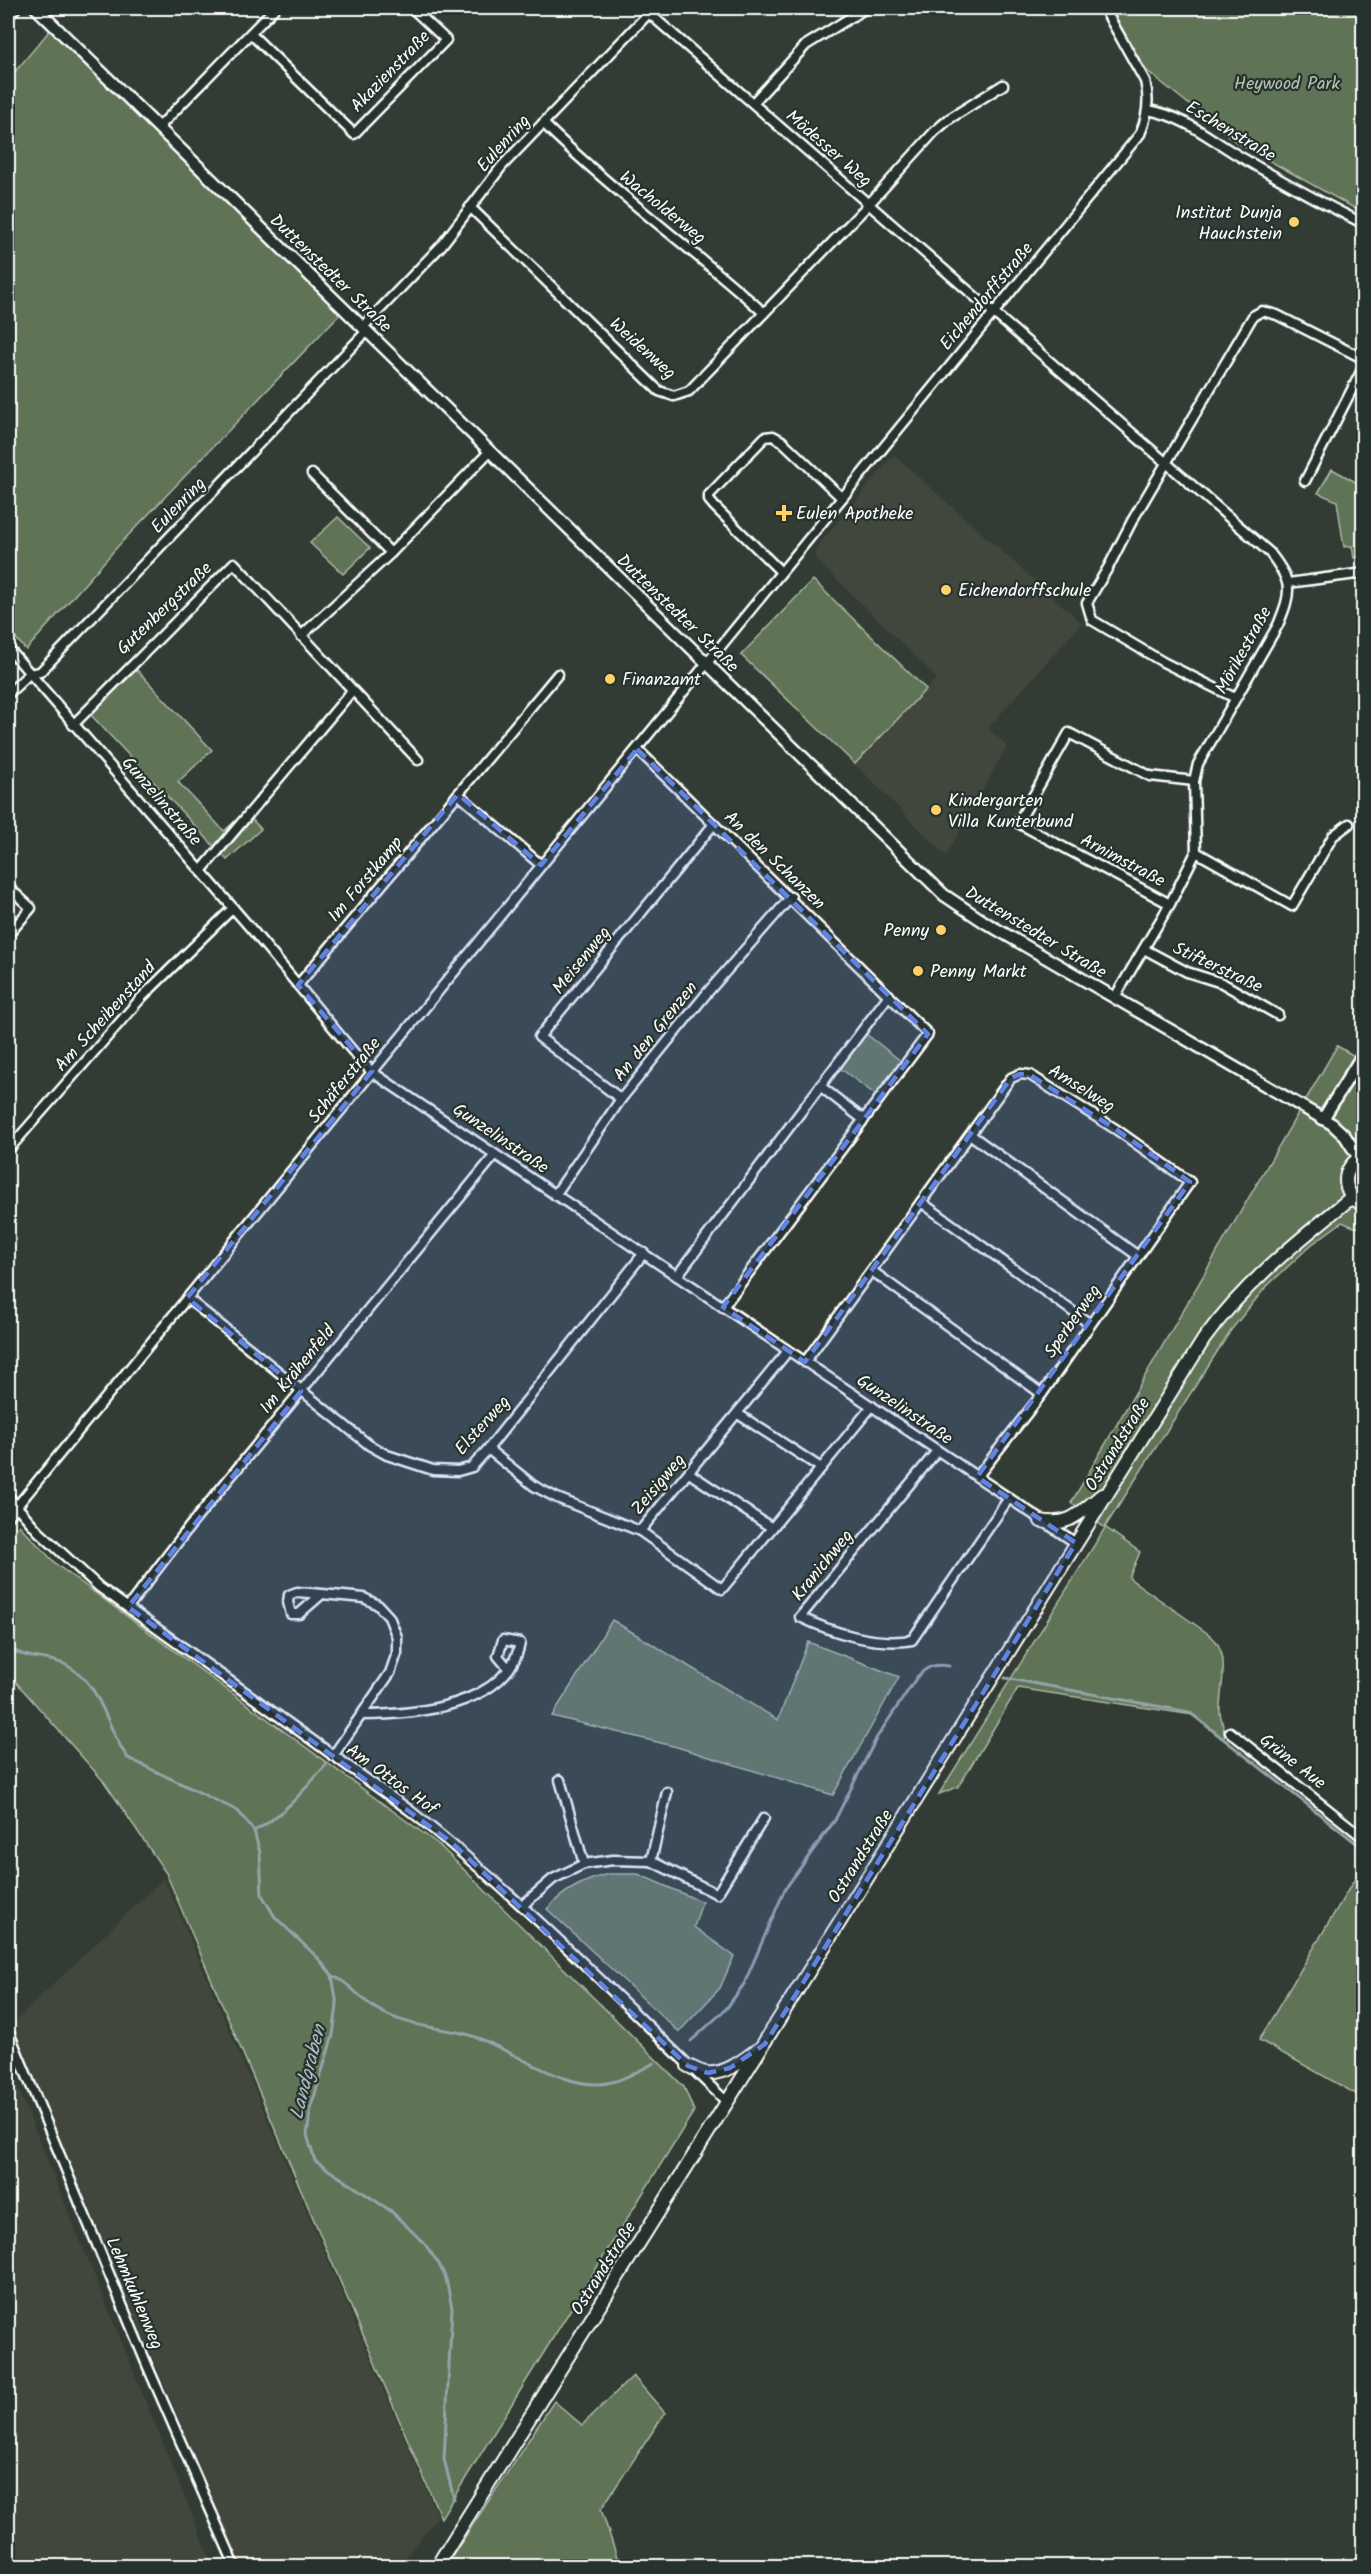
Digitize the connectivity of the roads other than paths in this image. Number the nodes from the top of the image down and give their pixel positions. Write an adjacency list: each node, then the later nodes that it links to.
1 (16, 8): 8 (street)
2 (36, 8): 14 (street, Duttenstedter Straße)
3 (275, 8): 9 (street)
4 (412, 8): 9 (street, Akazienstraße)
5 (866, 8): 11 (street)
6 (1104, 8): 12 (street)
7 (646, 10): 11 (street, Mödesser Weg); 13 (street, Eulenring)
8 (8, 17)
9 (251, 34): 14 (street)
10 (1003, 85): 15 (street, Weidenweg)
11 (753, 103): 15 (street, Mödesser Weg)
12 (1148, 110): 17 (street, Eschenstraße); 18 (street, Eichendorffstraße)
13 (543, 123): 16 (street, Eulenring); 19 (street, Wacholderweg)
14 (159, 128): 20 (street, Duttenstedter Straße)
15 (869, 204): 18 (street, Mödesser Weg); 19 (street, Weidenweg)
16 (470, 207): 19 (street, Weidenweg); 20 (street, Eulenring)
17 (1364, 224)
18 (994, 312): 24 (street); 27 (street, Eichendorffstraße)
19 (764, 314)
20 (365, 329): 23 (street, Duttenstedter Straße); 35 (street, Eulenring)
21 (1364, 359): 24 (street)
22 (1364, 366): 26 (street)
23 (490, 451): 28 (street); 34 (street, Duttenstedter Straße)
24 (1167, 463): 31 (street); 39 (street)
25 (312, 474): 28 (street)
26 (1305, 481)
27 (842, 498): 29 (street, Eichendorffstraße); 29 (street)
28 (391, 553): 32 (street)
29 (781, 572): 34 (street, Eichendorffstraße)
30 (1364, 573): 31 (street)
31 (1288, 583): 39 (street, Mörikestraße)
32 (301, 636): 37 (street, Gutenbergstraße); 40 (street, Gutenbergstraße)
33 (8, 648): 35 (street, Gunzelinstraße)
34 (706, 663): 41 (street, Schäferstraße); 58 (street, Duttenstedter Straße)
35 (29, 674): 38 (street, Eulenring); 40 (street, Gunzelinstraße)
36 (558, 674): 44 (street, Im Forstkamp)
37 (352, 691): 42 (street, Gutenbergstraße); 49 (street)
38 (8, 693)
39 (1235, 698): 43 (street, Mörikestraße)
40 (72, 725): 49 (street, Gunzelinstraße)
41 (637, 749): 45 (street, An den Schanzen); 48 (street, Schäferstraße)
42 (418, 760)
43 (1194, 781): 47 (street, Mörikestraße); 52 (street, Arnimstraße)
44 (458, 794): 48 (street); 56 (street, Im Forstkamp)
45 (714, 824): 51 (street, An den Schanzen); 63 (street, Meisenweg)
46 (1349, 824): 47 (street)
47 (1196, 852): 52 (street, Mörikestraße)
48 (541, 865): 61 (street, Schäferstraße)
49 (201, 871): 53 (street, Gunzelinstraße)
50 (8, 887): 54 (street)
51 (791, 897): 57 (street, An den Schanzen); 63 (street, An den Grenzen)
52 (1170, 904): 55 (street, Mörikestraße)
53 (233, 908): 56 (street, Gunzelinstraße); 67 (street, Am Scheibenstand)
54 (8, 935)
55 (1144, 949): 58 (street, Mörikestraße); 59 (street, Stifterstraße)
56 (298, 985): 61 (street, Gunzelinstraße)
57 (889, 995): 62 (street); 65 (street, An den Schanzen)
58 (1115, 997): 64 (street, Duttenstedter Straße)
59 (1278, 1015)
60 (1364, 1052): 64 (street)
61 (372, 1072): 68 (street, Gunzelinstraße); 79 (street, Schäferstraße)
62 (820, 1086): 65 (street); 78 (street)
63 (621, 1099): 71 (street, An den Grenzen)
64 (1323, 1119): 69 (street, Duttenstedter Straße)
65 (864, 1120): 80 (street, An den Schanzen)
66 (971, 1135): 70 (street, Amselweg); 73 (street, Amselweg); 76 (street)
67 (8, 1150)
68 (495, 1155): 71 (street, Gunzelinstraße); 84 (street, Im Krähenfeld)
69 (1361, 1157): 72 (main road)
70 (1190, 1182): 76 (street, Sperberweg)
71 (555, 1195): 75 (street, Gunzelinstraße)
72 (1352, 1197): 74 (main road); 93 (main road, Ostrandstraße)
73 (921, 1202): 77 (street, Amselweg); 81 (street)
74 (1364, 1205)
75 (644, 1253): 78 (street, Gunzelinstraße); 88 (street, Elsterweg)
76 (1138, 1256): 81 (street, Sperberweg)
77 (872, 1271): 83 (street, Amselweg); 85 (street)
78 (677, 1276): 80 (street, Gunzelinstraße)
79 (187, 1298): 84 (street, Elsterweg); 96 (street, Schäferstraße)
80 (723, 1306): 82 (street, Gunzelinstraße)
81 (1090, 1324): 85 (street, Sperberweg)
82 (788, 1351): 83 (street, Gunzelinstraße); 87 (street, Zeisigweg)
83 (805, 1362): 86 (street, Gunzelinstraße)
84 (301, 1391): 88 (street, Elsterweg); 103 (street, Im Krähenfeld)
85 (1042, 1394): 92 (street, Sperberweg)
86 (872, 1406): 89 (street, Gunzelinstraße); 90 (street)
87 (738, 1414): 90 (street); 91 (street, Zeisigweg)
88 (488, 1449): 100 (street, Zeisigweg)
89 (937, 1451): 92 (street, Gunzelinstraße); 95 (street, Kranichweg)
90 (820, 1468): 99 (street)
91 (689, 1473): 99 (street); 100 (street, Zeisigweg)
92 (977, 1477): 95 (street, Gunzelinstraße)
93 (1108, 1491): 98 (main road); 101 (main road, Ostrandstraße)
94 (8, 1496): 96 (street, Am Ottos Hof)
95 (1009, 1498): 98 (street, Gunzelinstraße)
96 (16, 1506): 97 (street, Schäferstraße); 103 (street, Am Ottos Hof)
97 (8, 1517)
98 (1041, 1521): 101 (street, Gunzelinstraße)
99 (772, 1528): 100 (street)
100 (640, 1532)
101 (1076, 1543): 116 (main road, Ostrandstraße)
102 (322, 1594): 105 (street)
103 (129, 1607): 107 (street, Am Ottos Hof)
104 (509, 1670): 105 (street)
105 (361, 1715): 107 (street)
106 (1230, 1732): 111 (street, Grüne Aue)
107 (333, 1756): 114 (street, Am Ottos Hof)
108 (560, 1780): 113 (street)
109 (668, 1792): 112 (street)
110 (764, 1818): 112 (street)
111 (1364, 1838)
112 (651, 1861): 113 (street)
113 (584, 1864): 114 (street)
114 (523, 1905): 117 (street, Am Ottos Hof)
115 (8, 2030): 119 (street, Lehmkuhlenweg)
116 (765, 2044): 117 (main road); 118 (main road, Ostrandstraße)
117 (688, 2066): 118 (street, Am Ottos Hof)
118 (728, 2103): 120 (main road, Ostrandstraße)
119 (235, 2566)
120 (437, 2566)

